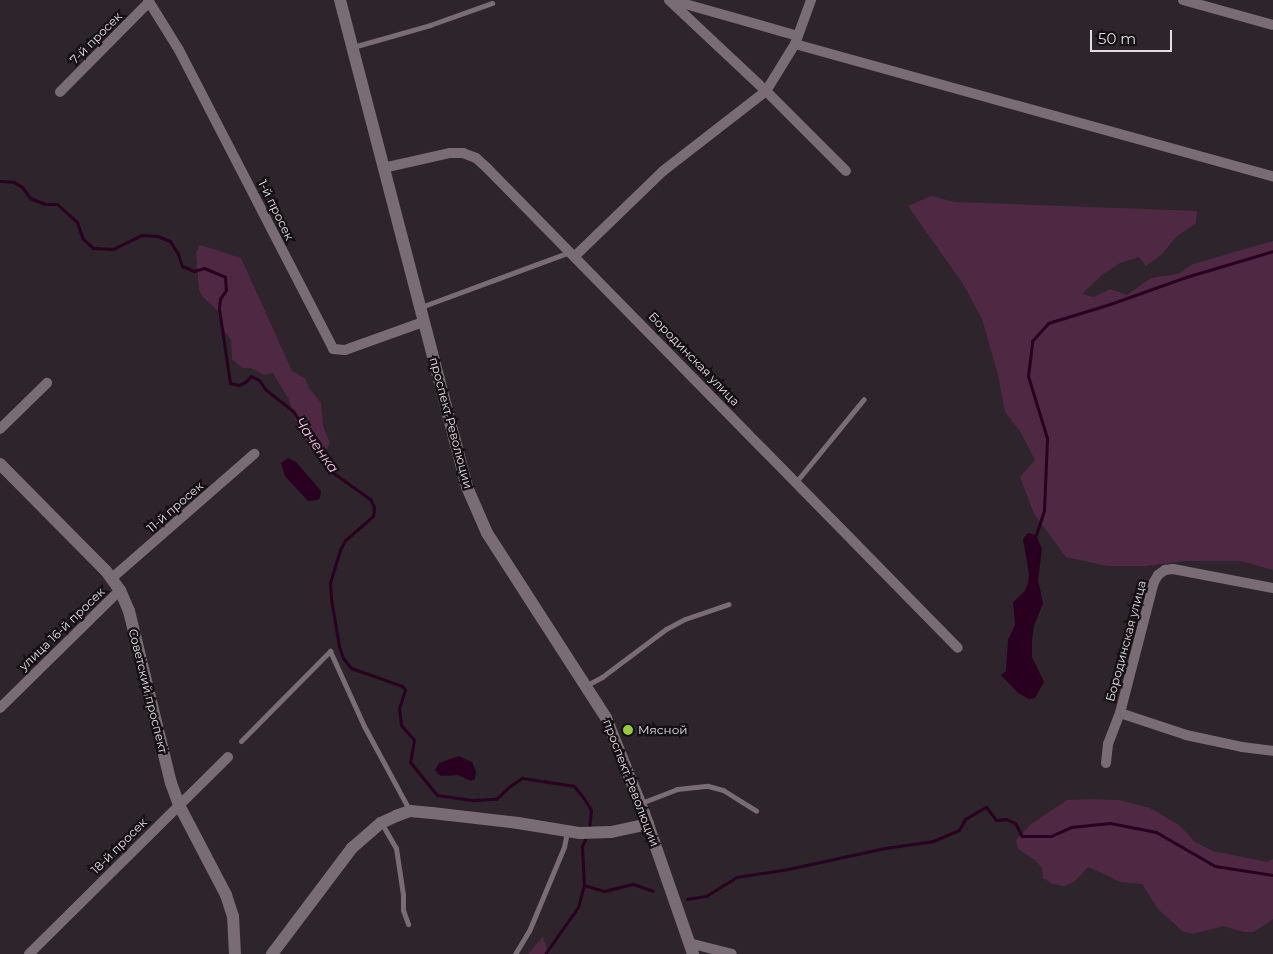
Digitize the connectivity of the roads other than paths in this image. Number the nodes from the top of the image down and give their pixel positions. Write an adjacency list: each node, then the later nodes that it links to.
1 (340, 0): 9 (street, проспект Революции)
2 (669, 0): 8 (street); 10 (street)
3 (811, 0): 8 (street)
4 (1182, 0): 7 (street)
5 (149, 1): 11 (street, 7-й просек); 17 (street, 1-й просек)
6 (492, 3): 9 (lane)
7 (1273, 25)
8 (797, 40): 10 (street); 14 (street)
9 (352, 47): 12 (street, проспект Революции)
10 (766, 91): 13 (street); 15 (street)
11 (60, 92)
12 (383, 168): 15 (street, Бородинская улица); 16 (street, проспект Революции)
13 (846, 171)
14 (1273, 177)
15 (573, 254): 16 (lane); 23 (street, Бородинская улица)
16 (420, 308): 17 (street, проспект Революции)
17 (423, 322): 29 (street, проспект Революции)
18 (47, 382): 20 (street)
19 (864, 399): 23 (lane)
20 (0, 429)
21 (254, 454): 24 (street, 11-й просек)
22 (0, 464): 24 (street, Советский проспект)
23 (796, 482): 28 (street, Бородинская улица)
24 (112, 578): 26 (street, Советский проспект)
25 (1273, 588): 31 (street, Бородинская улица)
26 (120, 590): 30 (street, улица 16-й просек); 37 (street, Советский проспект)
27 (729, 604): 29 (lane)
28 (958, 648)
29 (587, 685): 36 (street, проспект Революции)
30 (0, 708)
31 (1120, 713): 33 (street, Бородинская улица); 35 (street, Бородинская улица)
32 (241, 741): 38 (lane)
33 (1273, 751)
34 (228, 757): 37 (street, 18-й просек)
35 (1106, 763)
36 (640, 803): 39 (lane); 41 (street, проспект Революции)
37 (179, 804): 45 (street, 18-й просек); 46 (street, Советский проспект)
38 (410, 811): 40 (street); 42 (street)
39 (756, 811)
40 (382, 824): 43 (lane); 47 (street)
41 (648, 824): 42 (street); 44 (street, проспект Революции)
42 (574, 833): 48 (lane)
43 (408, 924)
44 (691, 949): 49 (street)
45 (29, 954)
46 (235, 954)
47 (272, 954)
48 (515, 954)
49 (732, 954)

